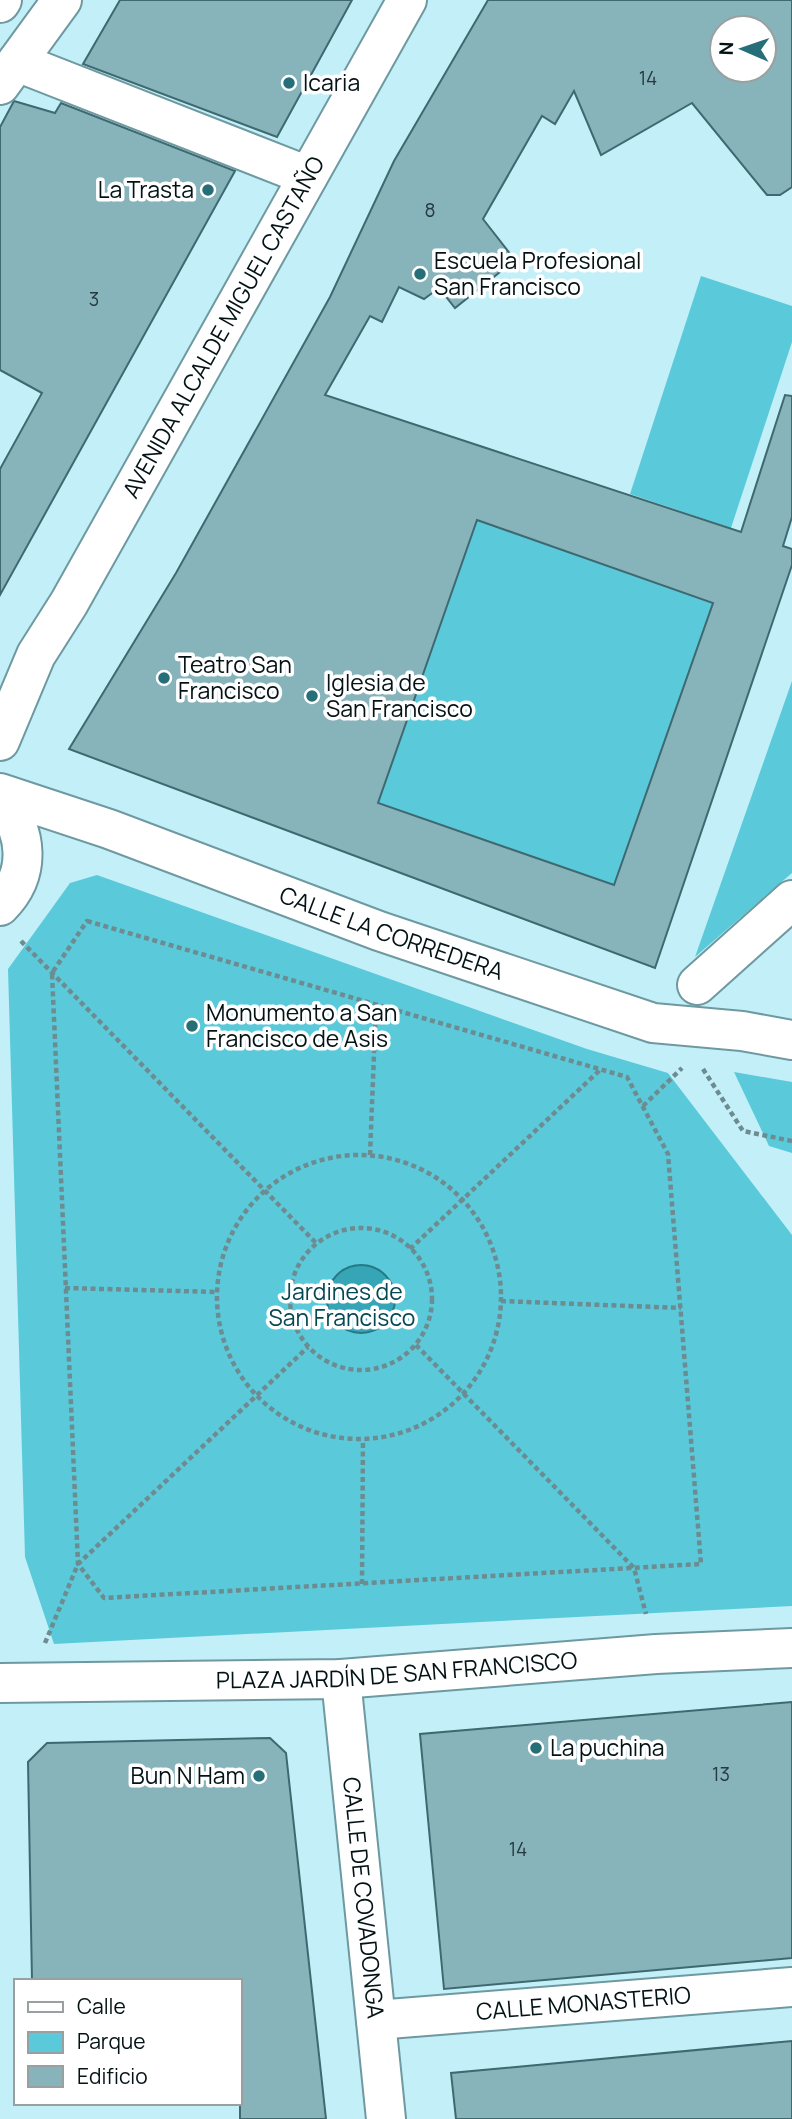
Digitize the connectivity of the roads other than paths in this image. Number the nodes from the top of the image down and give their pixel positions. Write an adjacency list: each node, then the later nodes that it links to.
1 (62, 0): 3 (main road)
2 (407, 0): 4 (main road, AVENIDA ALCALDE MIGUEL CASTAÑO)
3 (8, 74): 4 (main road)
4 (308, 176): 5 (main road, AVENIDA ALCALDE MIGUEL CASTAÑO)
5 (36, 655): 6 (main road); 7 (main road)
6 (0, 682)
7 (0, 741)
8 (0, 793): 13 (main road, CALLE LA CORREDERA)
9 (0, 799): 11 (main road)
10 (792, 900): 12 (main road)
11 (9, 922)
12 (697, 985)
13 (792, 1040)
14 (792, 1648): 15 (main road, PLAZA JARDÍN DE SAN FRANCISCO)
15 (341, 1679): 16 (main road, PLAZA JARDÍN DE SAN FRANCISCO); 18 (main road, CALLE DE COVADONGA)
16 (0, 1683)
17 (792, 1987): 18 (main road, CALLE MONASTERIO)
18 (376, 2020): 19 (main road, CALLE DE COVADONGA)
19 (386, 2119)

